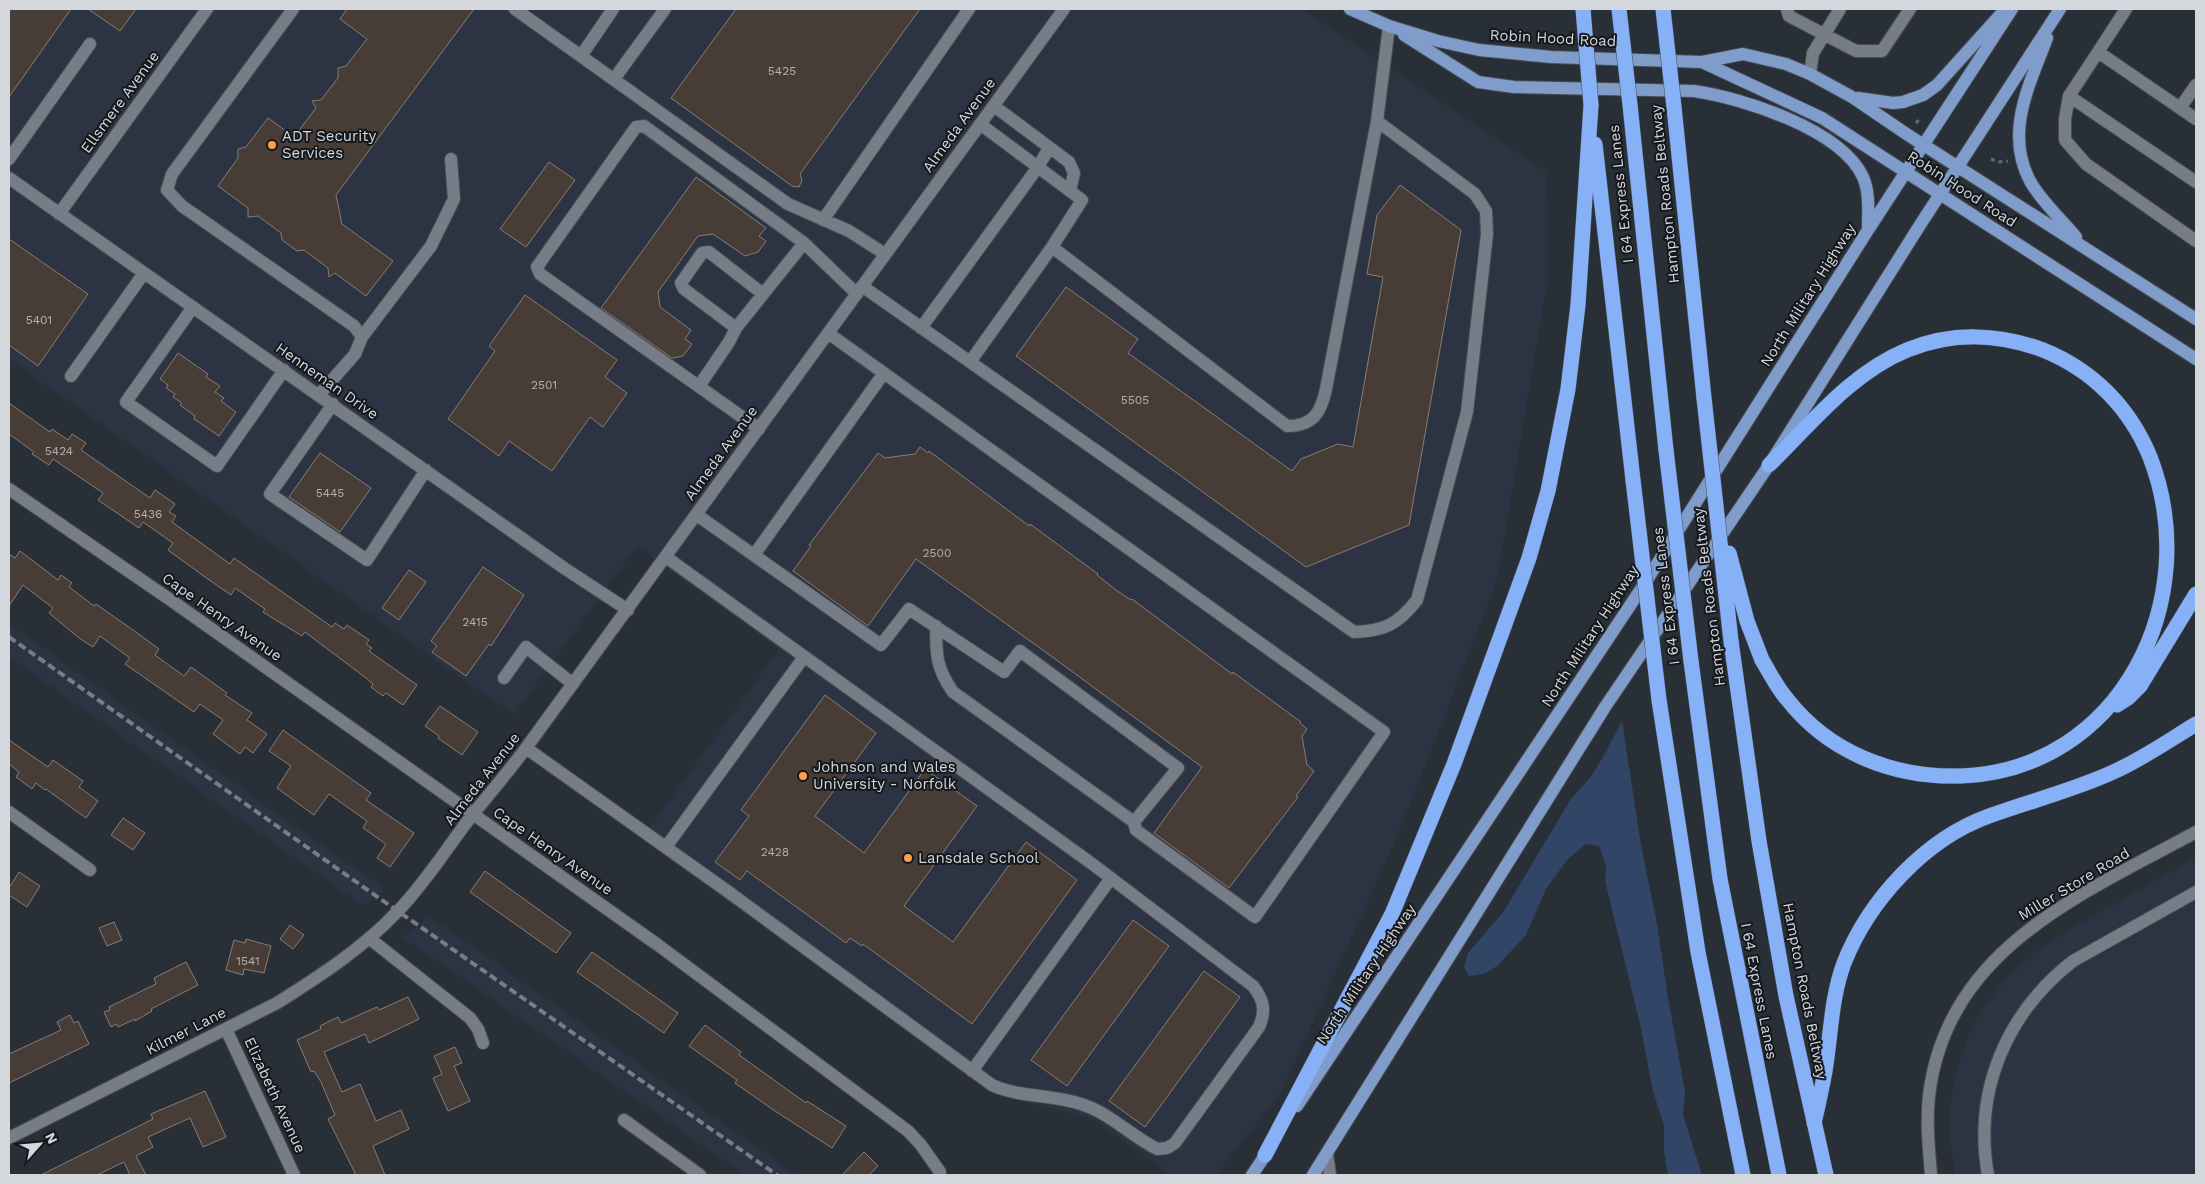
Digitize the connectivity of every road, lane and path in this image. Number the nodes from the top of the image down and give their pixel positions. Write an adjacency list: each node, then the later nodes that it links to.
1 (207, 9): 51 (street, Ellsmere Avenue)
2 (293, 9): 67 (street)
3 (515, 9): 23 (street)
4 (613, 9): 23 (street)
5 (665, 9): 26 (street)
6 (970, 9): 52 (street)
7 (1064, 9): 31 (street, Almeda Avenue)
8 (1350, 9): 19 (main road, Robin Hood Road)
9 (1583, 9): 30 (highway, bridge)
10 (1619, 9): 118 (highway, I 64 Express Lanes, bridge)
11 (1664, 9): 80 (highway, Hampton Roads Beltway, bridge)
12 (1787, 9): 20 (street)
13 (1840, 9): 20 (street)
14 (1910, 9): 20 (street)
15 (2006, 9): 29 (main road)
16 (2012, 9): 38 (main road, North Military Highway)
17 (2126, 9): 22 (street)
18 (2058, 12): 44 (main road); 57 (main road)
19 (1389, 26): 24 (main road, Robin Hood Road); 35 (street); 53 (main road)
20 (1824, 36): 25 (street)
21 (90, 44): 40 (street)
22 (2098, 52): 28 (street); 32 (street)
23 (581, 56): 26 (street)
24 (1702, 62): 25 (main road, Robin Hood Road); 46 (main road, Robin Hood Road)
25 (1810, 74): 29 (main road, Robin Hood Road)
26 (614, 79): 52 (street)
27 (2196, 85): 32 (street)
28 (2069, 96): 48 (street); 54 (street)
29 (1852, 97): 38 (main road, Robin Hood Road)
30 (1591, 105): 110 (highway); 117 (highway, bridge)
31 (994, 106): 37 (street, Almeda Avenue); 39 (street)
32 (2180, 108): 34 (street)
33 (1921, 117): 36 (path)
34 (2196, 119)
35 (1377, 121): 56 (street); 69 (street)
36 (1916, 123)
37 (980, 124): 45 (street); 58 (street, Almeda Avenue)
38 (1924, 145): 44 (main road, Robin Hood Road); 46 (main road, North Military Highway)
39 (1049, 148): 45 (street); 49 (street)
40 (9, 159)
41 (451, 159): 67 (street)
42 (1991, 159): 43 (path)
43 (2009, 161)
44 (1959, 166): 50 (main road); 57 (main road, Robin Hood Road)
45 (1038, 167): 49 (street); 65 (street)
46 (1906, 172): 50 (main road, Robin Hood Road); 53 (main road, North Military Highway)
47 (9, 178): 51 (street, Henneman Drive)
48 (2196, 182)
49 (1070, 191): 56 (street)
50 (1940, 194): 68 (main road, Robin Hood Road); 77 (main road)
51 (59, 214): 59 (street, Henneman Drive)
52 (822, 220): 58 (street)
53 (1868, 230): 110 (main road, North Military Highway)
54 (2196, 241)
55 (804, 243): 60 (street); 61 (street); 73 (street)
56 (1052, 247): 69 (street)
57 (2088, 250): 63 (main road, Robin Hood Road)
58 (885, 254): 60 (street, Almeda Avenue)
59 (144, 272): 62 (street, Henneman Drive); 72 (street)
60 (859, 290): 65 (street); 66 (street, Almeda Avenue)
61 (763, 294): 64 (street); 64 (street)
62 (193, 307): 70 (street, Henneman Drive); 70 (street)
63 (2196, 319)
64 (736, 328): 73 (street)
65 (921, 328): 69 (street)
66 (828, 334): 71 (street); 76 (street, Almeda Avenue)
67 (362, 337): 74 (street)
68 (2196, 359)
69 (970, 362)
70 (284, 370): 74 (street, Henneman Drive)
71 (884, 373): 82 (street); 95 (street)
72 (71, 376)
73 (699, 386): 76 (street)
74 (319, 395): 75 (street, Henneman Drive)
75 (333, 404): 78 (street, Henneman Drive); 78 (street)
76 (759, 429): 81 (street, Almeda Avenue)
77 (1769, 465): 90 (highway); 109 (main road)
78 (426, 470): 85 (street, Henneman Drive)
79 (9, 489): 94 (street, Cape Henry Avenue)
80 (1716, 505): 90 (highway, bridge); 107 (highway, Hampton Roads Beltway, bridge)
81 (697, 515): 82 (street); 83 (street, Almeda Avenue)
82 (754, 554): 86 (street)
83 (666, 557): 85 (street, Almeda Avenue); 87 (street)
84 (2196, 594): 90 (highway)
85 (628, 610): 89 (street, Almeda Avenue)
86 (936, 626): 95 (street); 95 (street)
87 (804, 657): 97 (street); 99 (street)
88 (504, 678): 89 (street)
89 (573, 684): 92 (street, Almeda Avenue)
90 (2107, 710)
91 (2196, 724): 107 (highway)
92 (526, 748): 94 (street, Almeda Avenue); 97 (street)
93 (9, 812): 98 (street)
94 (473, 814): 101 (street, Almeda Avenue); 111 (street, Cape Henry Avenue)
95 (1134, 822)
96 (2196, 832): 120 (street, Miller Store Road)
97 (666, 847): 105 (street)
98 (90, 870)
99 (1111, 878): 105 (street); 105 (street)
100 (2196, 892): 121 (street)
101 (398, 911): 102 (street, Kilmer Lane)
102 (369, 938): 103 (street, Kilmer Lane); 104 (street)
103 (226, 1029): 108 (street, Kilmer Lane); 112 (street, Elizabeth Avenue)
104 (483, 1043)
105 (972, 1071)
106 (624, 1120): 113 (street)
107 (1814, 1123): 119 (highway, Hampton Roads Beltway)
108 (9, 1138)
109 (1327, 1153): 115 (main road); 116 (street)
110 (1265, 1155): 114 (main road, North Military Highway)
111 (940, 1172)
112 (294, 1175)
113 (700, 1175)
114 (1252, 1175)
115 (1313, 1175)
116 (1330, 1175)
117 (1743, 1175)
118 (1778, 1175)
119 (1826, 1175)
120 (1931, 1175)
121 (1988, 1175)

